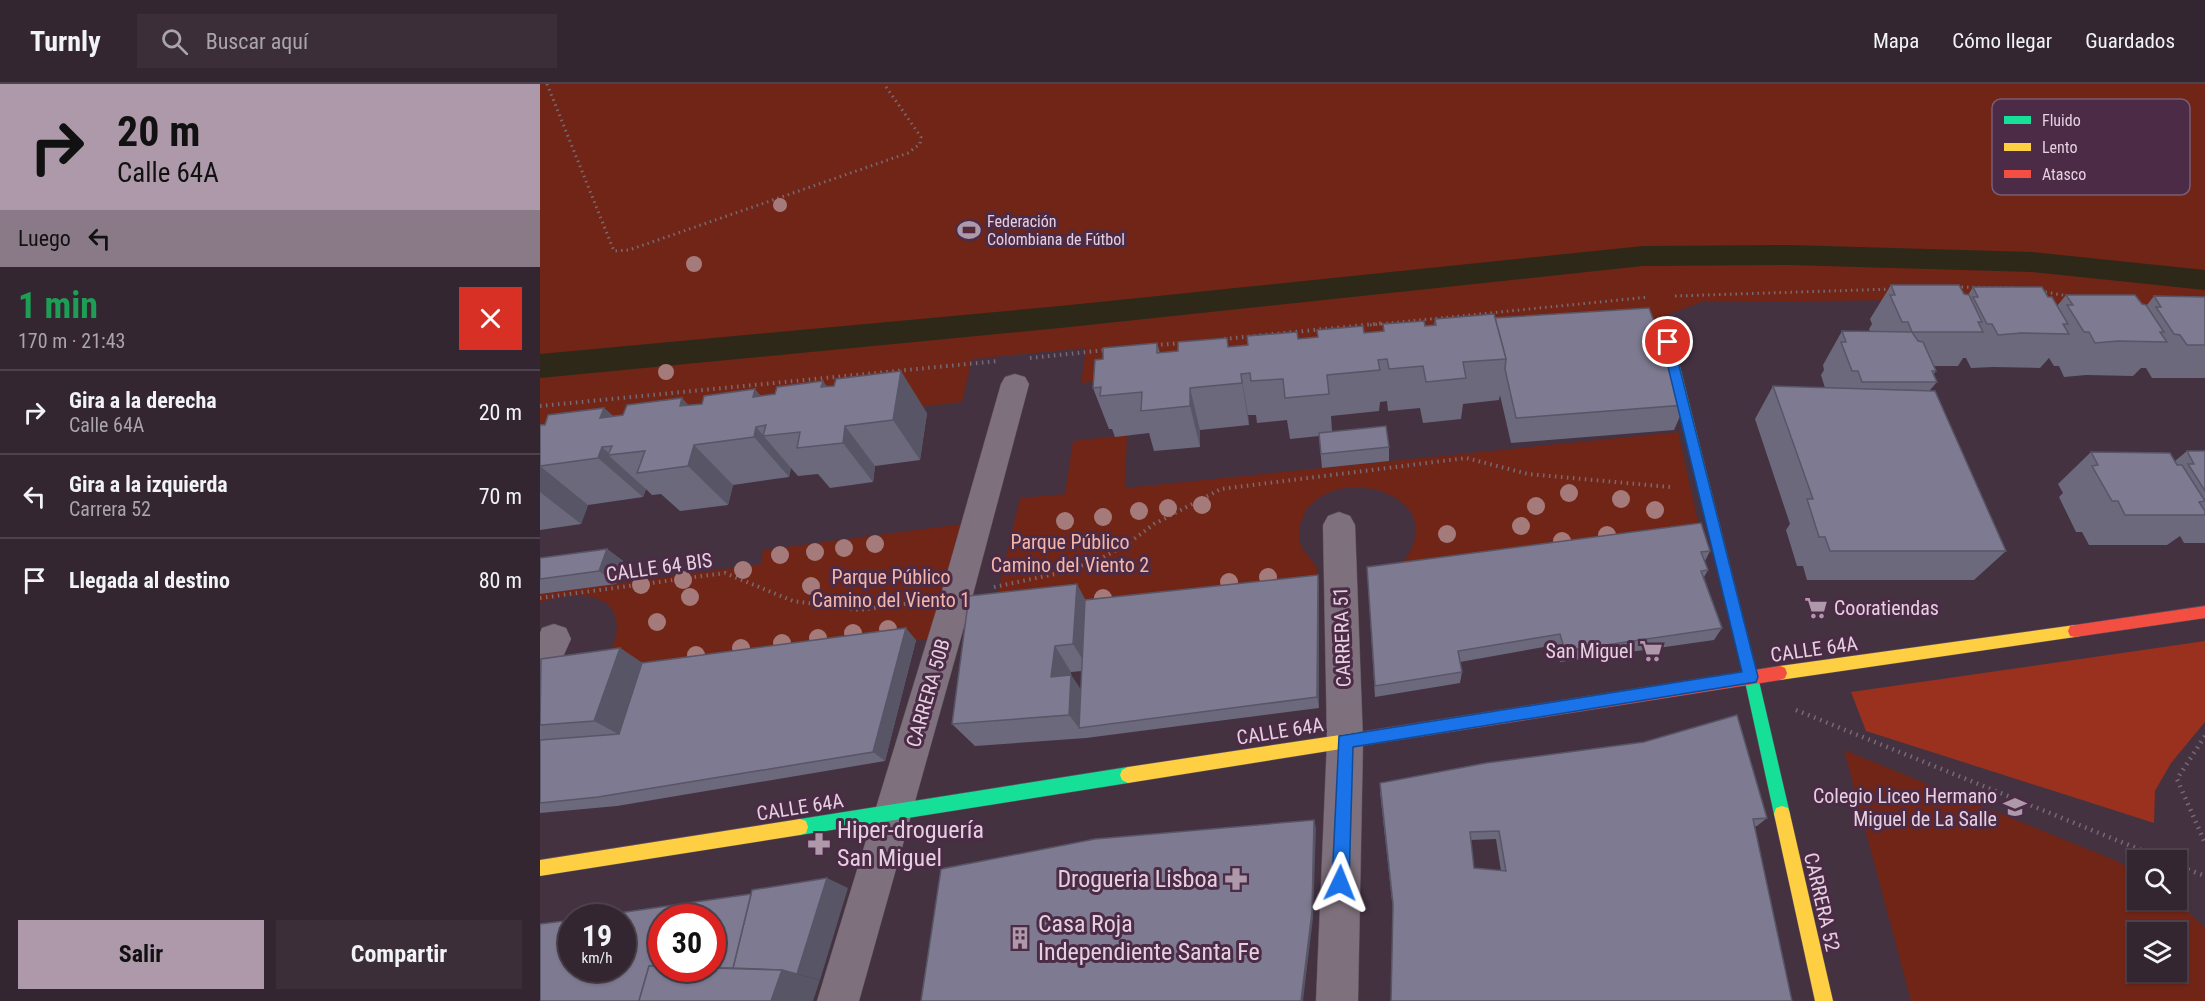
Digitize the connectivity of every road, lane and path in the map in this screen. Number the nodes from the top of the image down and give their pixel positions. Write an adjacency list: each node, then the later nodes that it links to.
1 (547, 84): 2 (path)
2 (884, 84)
3 (1949, 287): 7 (path)
4 (1903, 289): 6 (path)
5 (1659, 296): 9 (path)
6 (1670, 296)
7 (2077, 297)
8 (1663, 322): 21 (street, CARRERA 52)
9 (1219, 339)
10 (1195, 342): 11 (path)
11 (1147, 346)
12 (1112, 350): 13 (path)
13 (1016, 367): 14 (path); 17 (street, CARRERA 50B)
14 (540, 406)
15 (1339, 525): 24 (street, CARRERA 51)
16 (540, 598): 17 (path, CALLE 64 BIS)
17 (956, 598): 25 (street, CARRERA 50B)
18 (2205, 612): 21 (street, CALLE 64A)
19 (554, 639): 20 (street)
20 (540, 670)
21 (1751, 677): 24 (street, CALLE 64A); 33 (street, CARRERA 52)
22 (1794, 709): 27 (path)
23 (2205, 736): 26 (path)
24 (1345, 741): 25 (street, CALLE 64A); 32 (street, CARRERA 51)
25 (892, 813): 28 (street, CALLE 64A); 31 (street, CARRERA 50B)
26 (2205, 843)
27 (2141, 850)
28 (540, 868)
29 (2187, 869): 30 (path)
30 (2205, 876)
31 (838, 1001)
32 (1337, 1001)
33 (1824, 1001)

